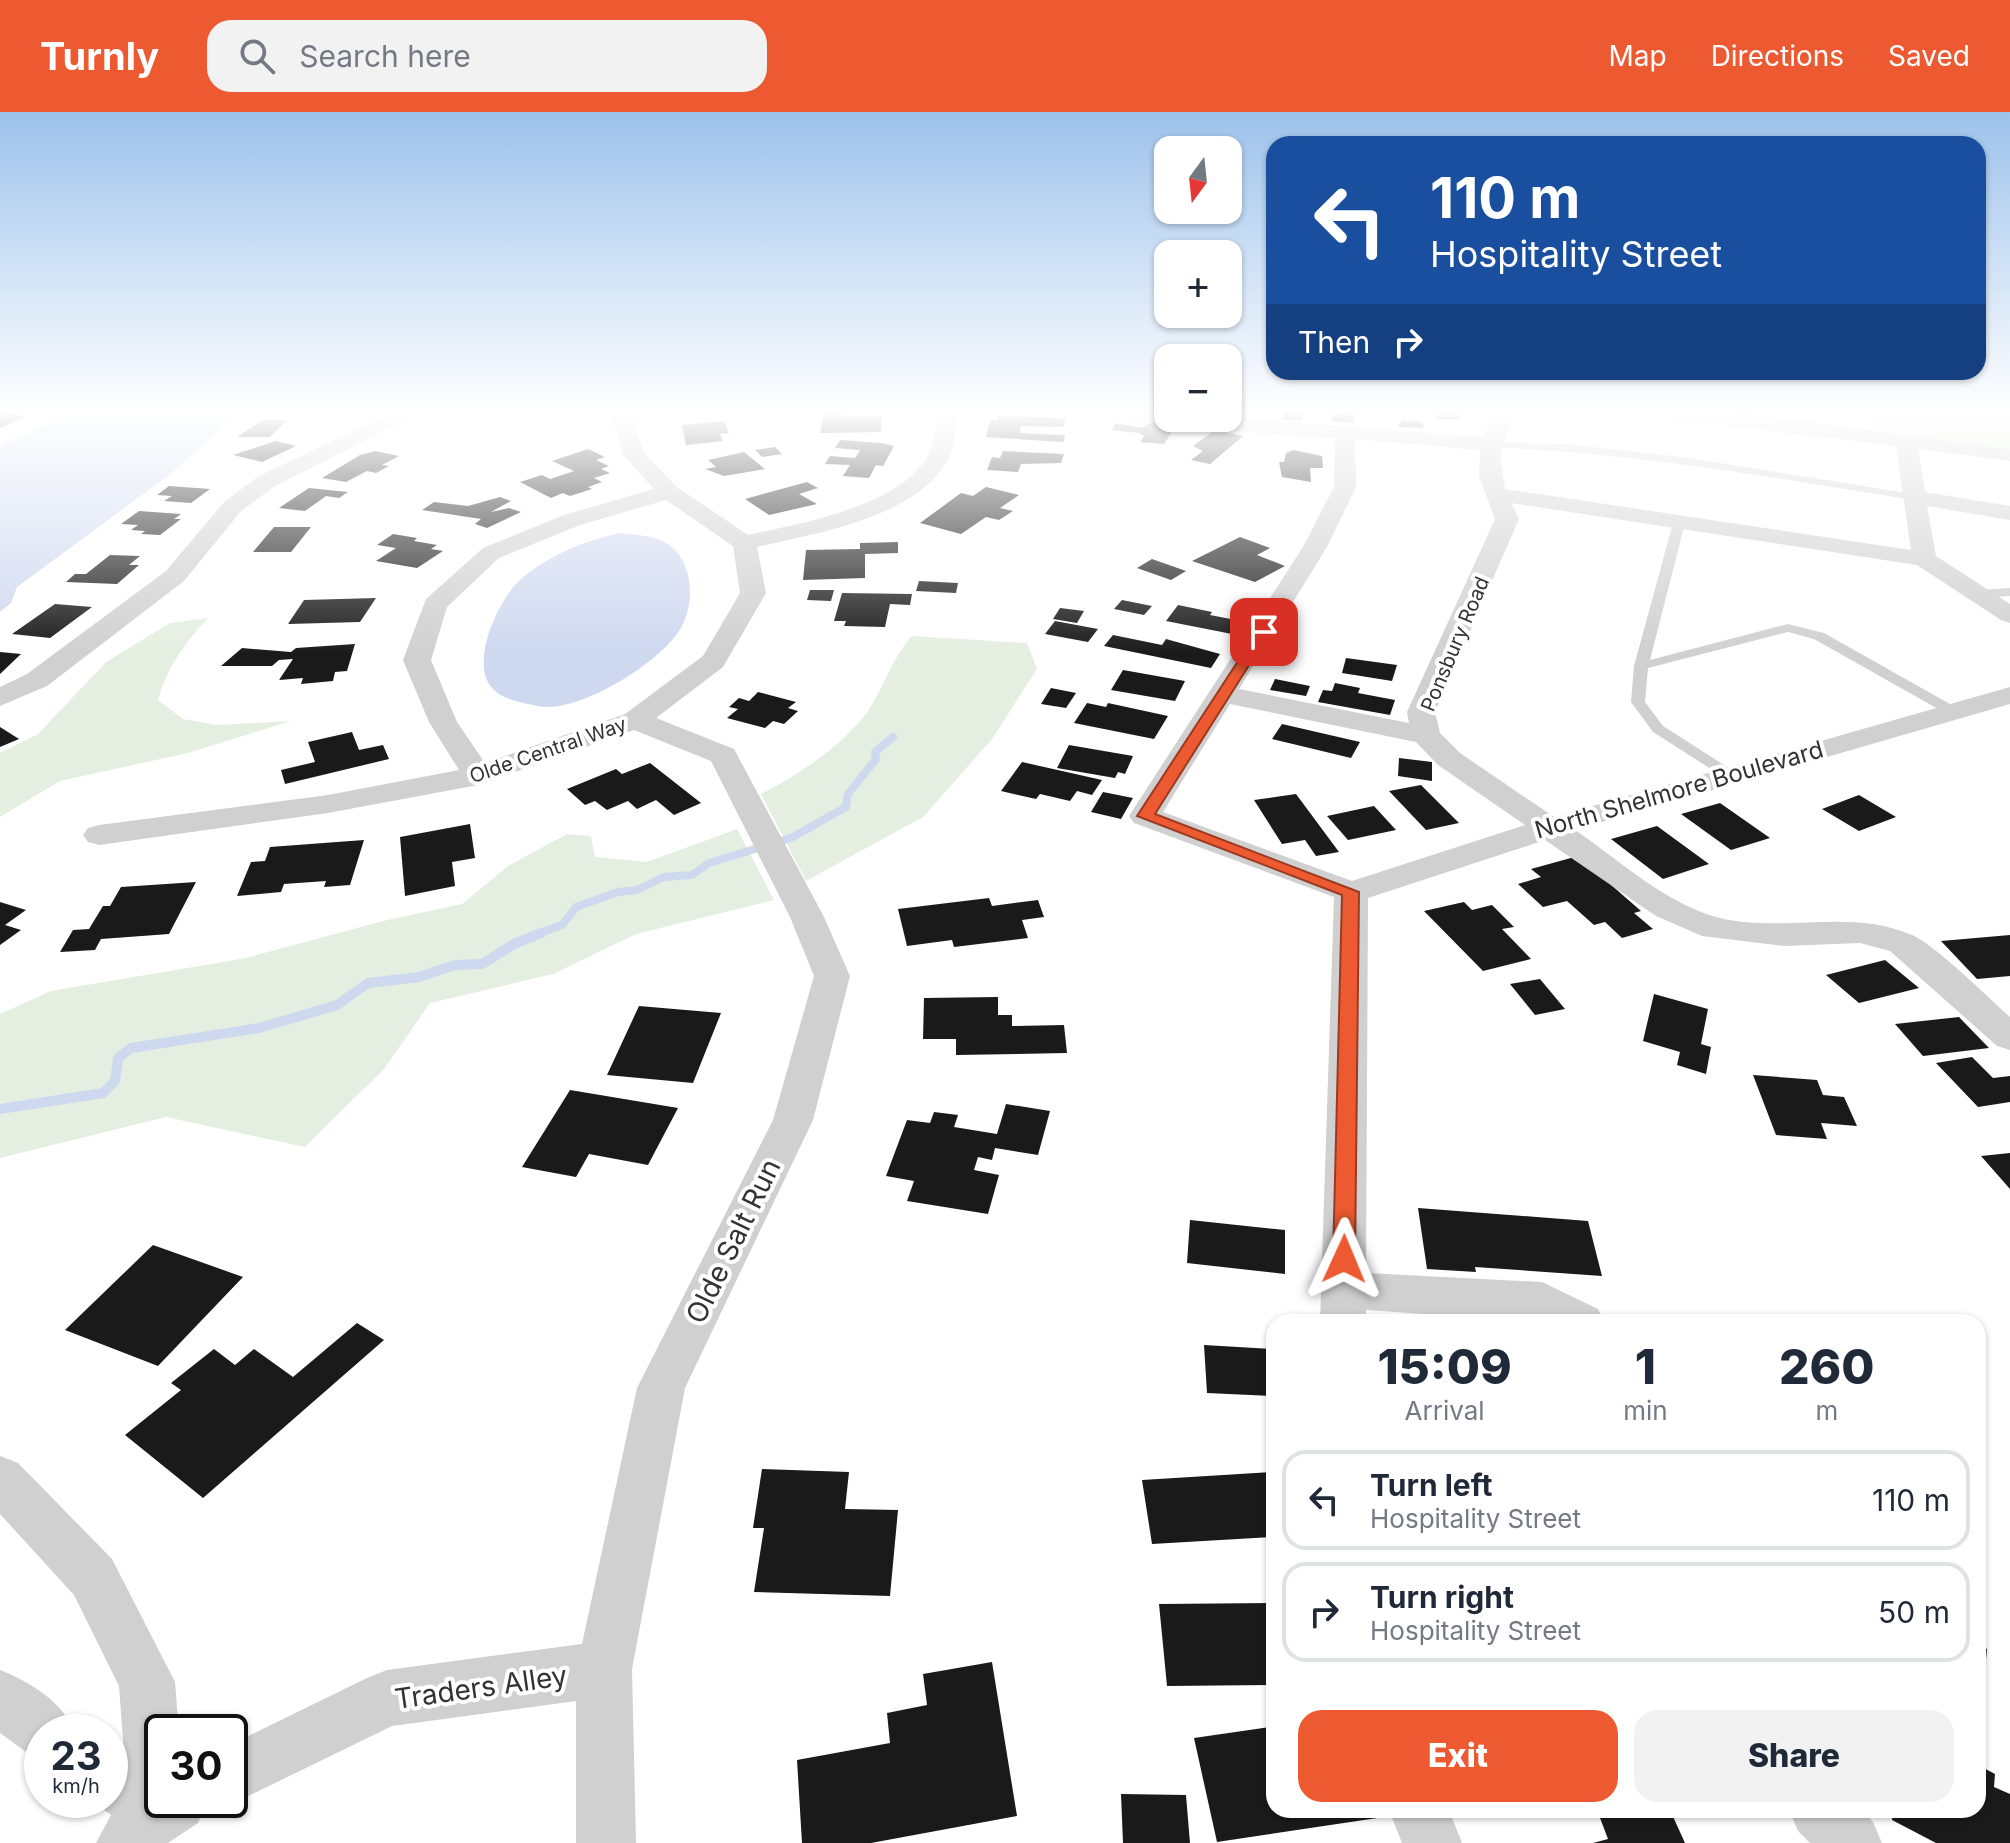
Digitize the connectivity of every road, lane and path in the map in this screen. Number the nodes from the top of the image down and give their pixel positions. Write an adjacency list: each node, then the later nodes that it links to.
1 (252, 492): 19 (street)
2 (669, 492): 11 (street); 24 (street)
3 (899, 492): 11 (street)
4 (1342, 492): 17 (street)
5 (1879, 492): 8 (lane)
6 (1912, 492): 8 (street)
7 (1495, 494): 10 (street); 22 (street, Ponsbury Road)
8 (1913, 497): 9 (street); 12 (street)
9 (2010, 513)
10 (1679, 523): 12 (street); 16 (lane)
11 (744, 543): 21 (street, Olde Central Way)
12 (1924, 559): 14 (street)
13 (2010, 592): 14 (lane)
14 (1978, 594): 15 (street)
15 (2010, 615)
16 (1641, 666): 20 (lane); 23 (lane)
17 (1224, 694): 22 (street); 27 (street)
18 (2010, 695): 20 (street, North Shelmore Boulevard)
19 (0, 698)
20 (1952, 711): 23 (street, North Shelmore Boulevard)
21 (635, 720): 24 (street, Olde Central Way); 32 (street, Olde Salt Run)
22 (1426, 735): 25 (street, Ponsbury Road)
23 (1730, 775): 25 (street, North Shelmore Boulevard)
24 (478, 776): 26 (street, Olde Central Way)
25 (1549, 828): 27 (street, North Shelmore Boulevard); 28 (street, Ponsbury Road)
26 (99, 835)
27 (1351, 892): 29 (street)
28 (2010, 1037)
29 (1343, 1306): 30 (street)
30 (1567, 1314)
31 (0, 1479): 34 (street)
32 (604, 1669): 36 (street, Traders Alley); 41 (street, Olde Salt Run)
33 (0, 1698): 35 (street)
34 (149, 1714)
35 (24, 1716)
36 (248, 1767)
37 (128, 1794): 38 (street)
38 (144, 1809)
39 (1422, 1818): 42 (street)
40 (1827, 1818): 43 (street)
41 (606, 1843)
42 (1432, 1843)
43 (1852, 1843)

